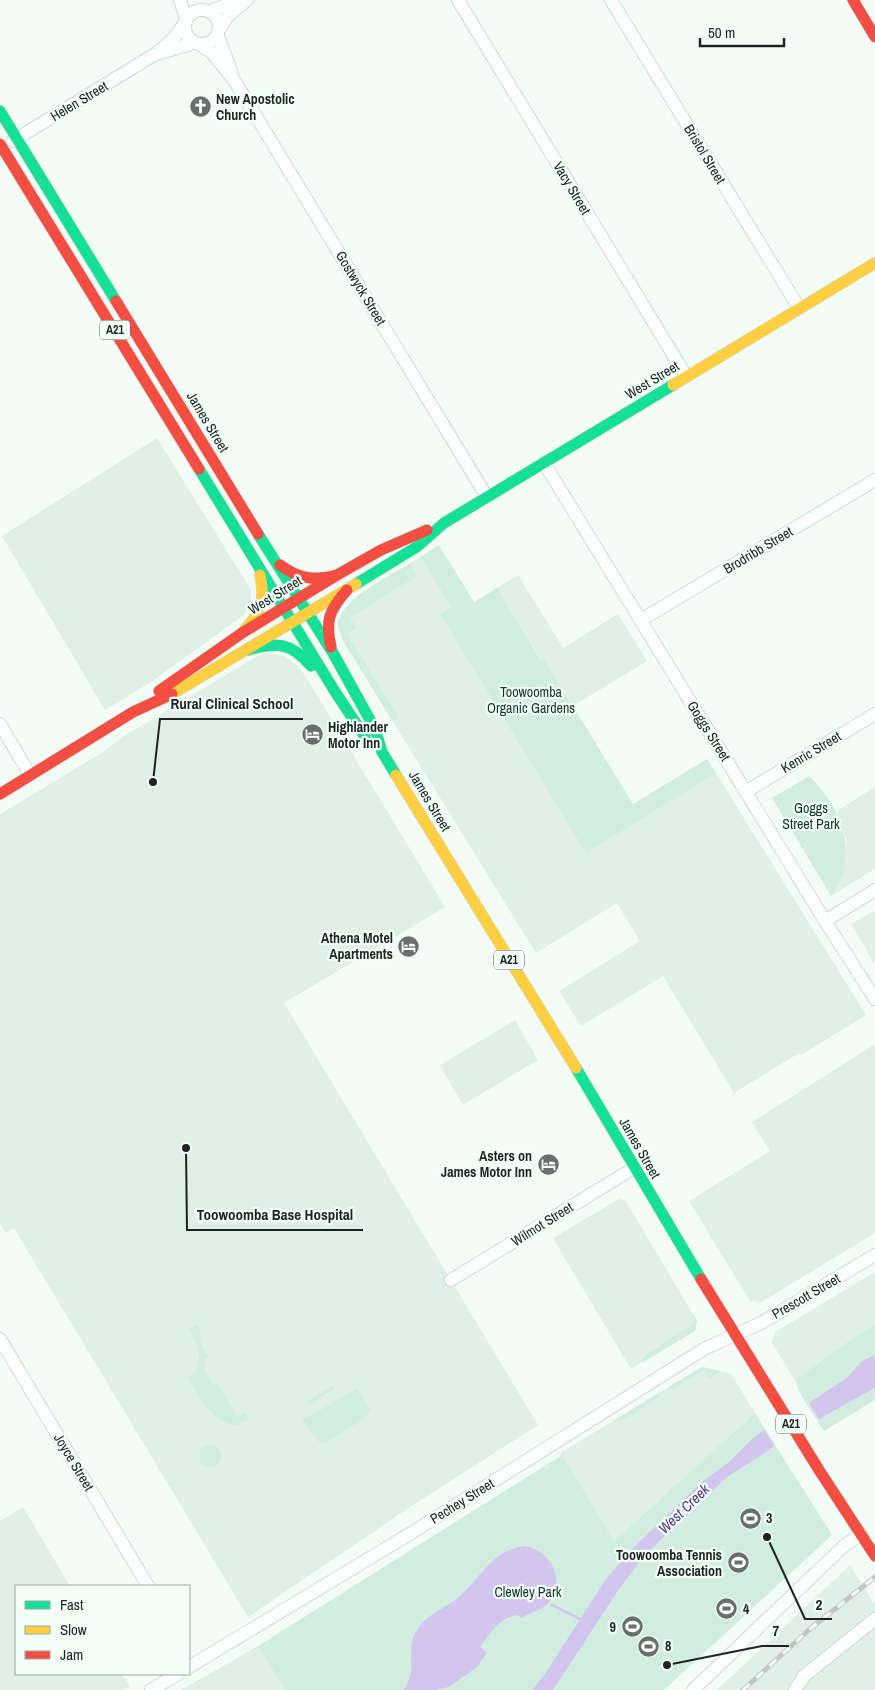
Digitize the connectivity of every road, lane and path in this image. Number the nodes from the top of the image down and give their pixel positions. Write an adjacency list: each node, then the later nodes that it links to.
1 (180, 0): 8 (street)
2 (240, 0): 7 (street)
3 (247, 0): 9 (street)
4 (458, 0): 19 (street, Vacy Street)
5 (611, 0): 18 (street, Bristol Street)
6 (853, 0): 10 (main road)
7 (201, 7): 8 (street); 9 (street)
8 (185, 22): 11 (street); 12 (street, Helen Street)
9 (218, 32): 11 (street); 13 (street, Gostwyck Street)
10 (875, 37)
11 (197, 43): 12 (street, Helen Street); 13 (street, Gostwyck Street)
12 (157, 53): 15 (street, Helen Street)
13 (234, 80): 22 (street, Gostwyck Street)
14 (0, 111): 15 (main road, James Street / A21)
15 (17, 139): 16 (street, Helen Street); 24 (main road, James Street / A21)
16 (1, 147): 25 (main road, James Street / A21)
17 (875, 262): 18 (main road, West Street)
18 (798, 308): 19 (main road, West Street)
19 (686, 376): 20 (main road, West Street)
20 (544, 463): 22 (main road, West Street); 31 (street, Goggs Street)
21 (875, 480): 31 (street, Brodribb Street)
22 (487, 497): 23 (main road, West Street)
23 (444, 523): 26 (main road, West Street); 27 (main road, West Street)
24 (275, 561): 26 (main road); 28 (main road, James Street / A21)
25 (258, 564): 29 (main road, James Street / A21); 33 (main road)
26 (337, 575): 28 (main road, West Street)
27 (347, 590): 30 (main road, West Street); 35 (main road)
28 (299, 598): 29 (main road, West Street); 30 (main road, James Street / A21)
29 (284, 608): 32 (main road, James Street / A21); 33 (main road, West Street)
30 (308, 613): 32 (main road, West Street); 35 (main road, James Street / A21)
31 (641, 620): 42 (street, Goggs Street)
32 (293, 622): 34 (main road, West Street); 36 (main road, James Street / A21)
33 (242, 634): 37 (main road, West Street)
34 (248, 650): 36 (main road); 37 (main road, West Street)
35 (333, 653): 40 (main road, James Street / A21)
36 (334, 690): 40 (main road, James Street / A21)
37 (133, 712): 41 (main road, West Street)
38 (875, 714): 42 (street, Kenric Street)
39 (0, 724): 41 (street)
40 (382, 752): 47 (main road, James Street / A21)
41 (30, 775): 43 (main road, West Street)
42 (747, 791): 45 (street, Goggs Street)
43 (0, 794)
44 (875, 890): 45 (street)
45 (825, 920): 46 (street, Goggs Street)
46 (875, 999)
47 (634, 1168): 49 (street, Wilmot Street); 50 (main road, James Street / A21)
48 (875, 1255): 50 (street, Prescott Street)
49 (451, 1280)
50 (735, 1334): 52 (main road, James Street / A21); 56 (street, Pechey Street)
51 (0, 1339): 54 (street, Joyce Street)
52 (861, 1534): 53 (main road, James Street / A21); 59 (street)
53 (875, 1556)
54 (147, 1585)
55 (875, 1619): 60 (street)
56 (191, 1662)
57 (176, 1675): 58 (street)
58 (151, 1690)
59 (692, 1690)
60 (795, 1690)

